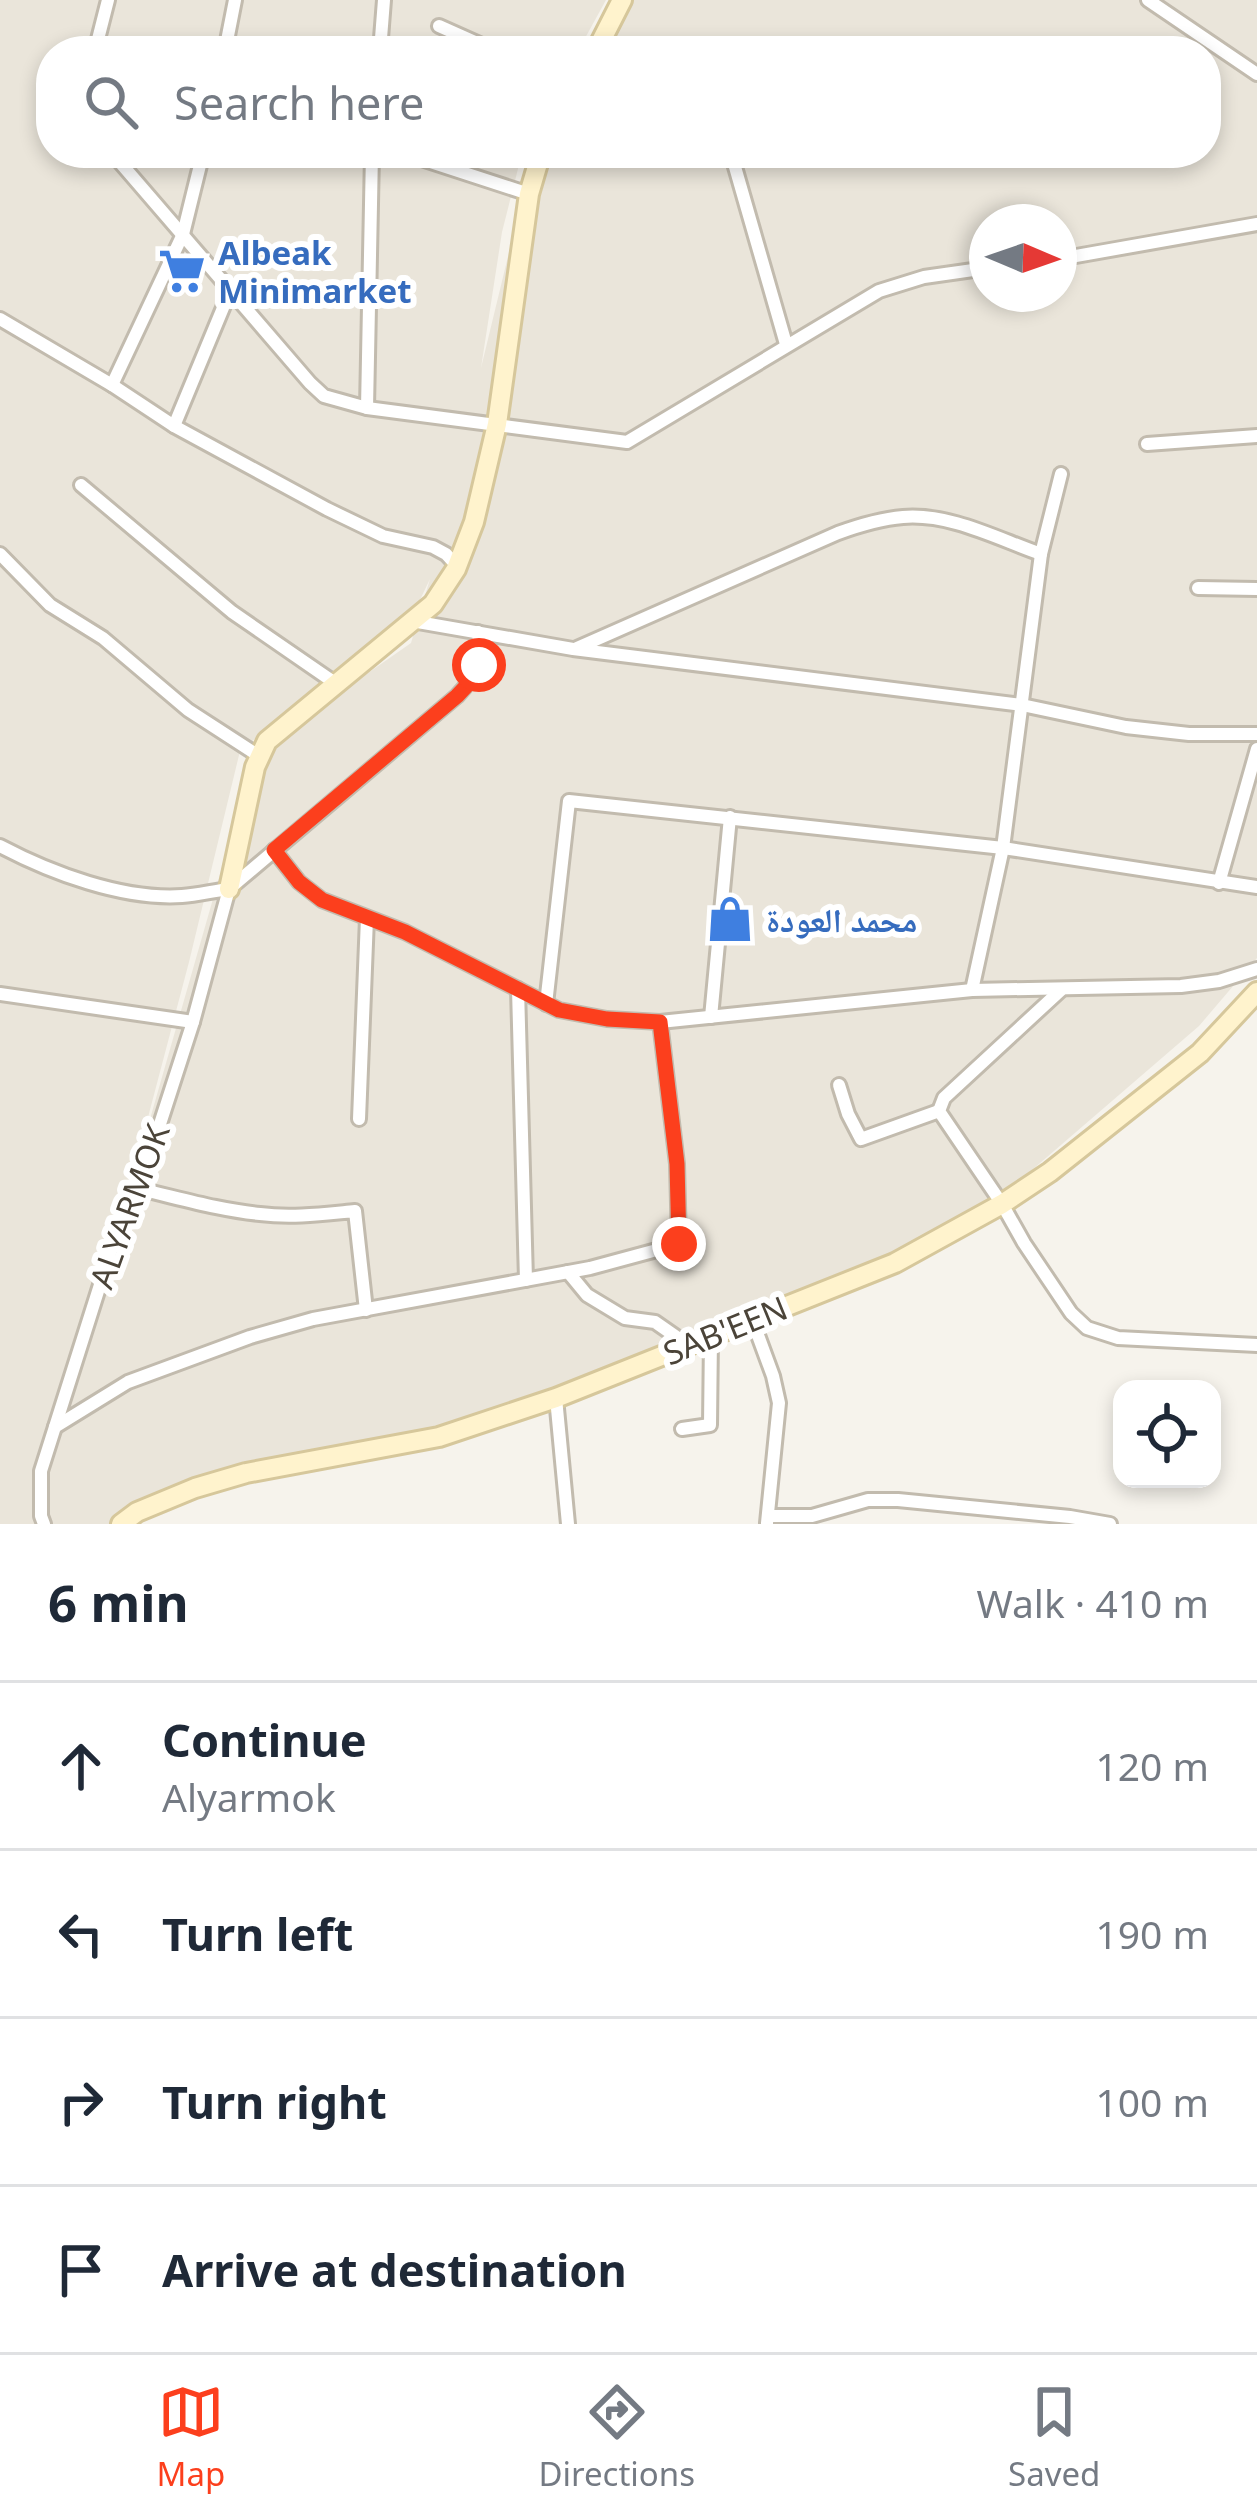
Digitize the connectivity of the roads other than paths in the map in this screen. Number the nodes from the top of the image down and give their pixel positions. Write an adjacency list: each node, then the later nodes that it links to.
1 (108, 0): 7 (street)
2 (235, 0): 8 (street)
3 (384, 0): 9 (street)
4 (622, 0): 11 (street)
5 (1148, 0): 12 (street)
6 (439, 26): 10 (street)
7 (99, 36)
8 (228, 36)
9 (381, 36)
10 (461, 36)
11 (604, 36)
12 (1201, 36)
13 (1221, 50): 14 (street)
14 (1257, 74)
15 (125, 168): 23 (street)
16 (199, 168): 23 (street)
17 (372, 168): 30 (street)
18 (449, 168): 21 (street)
19 (537, 168): 21 (street)
20 (735, 168): 28 (street)
21 (530, 194): 31 (street)
22 (1257, 224): 24 (street)
23 (183, 234): 26 (street); 29 (street)
24 (1077, 256)
25 (969, 271): 28 (street)
26 (230, 291): 30 (street); 32 (street)
27 (0, 319): 29 (street)
28 (786, 344): 31 (street)
29 (112, 385): 32 (street)
30 (367, 408): 31 (street)
31 (497, 424): 39 (street)
32 (174, 426): 39 (street)
33 (1257, 436): 34 (street)
34 (1147, 444)
35 (1061, 474): 38 (street)
36 (81, 485): 45 (street)
37 (0, 554): 49 (street)
38 (1041, 554): 44 (street); 46 (street)
39 (457, 566): 42 (street, ALYARMOK)
40 (1198, 588): 41 (street)
41 (1257, 589)
42 (412, 621): 43 (street); 45 (street, ALYARMOK)
43 (478, 632): 44 (street); 53 (street)
44 (572, 650): 46 (street)
45 (335, 682): 49 (street, ALYARMOK)
46 (1022, 705): 47 (street); 52 (street)
47 (1257, 734)
48 (1257, 749): 54 (street)
49 (260, 756): 56 (street, ALYARMOK)
50 (730, 817): 52 (street); 64 (street); 65 (street)
51 (0, 846): 56 (street)
52 (1003, 848): 54 (street); 61 (street)
53 (274, 850): 56 (street); 57 (street)
54 (1219, 883): 55 (street)
55 (1257, 887)
56 (229, 889): 66 (street, ALYARMOK)
57 (367, 918): 60 (street); 70 (street)
58 (1257, 969): 59 (street)
59 (1062, 988): 61 (street); 69 (street)
60 (518, 989): 64 (street); 74 (street)
61 (972, 990): 65 (street)
62 (1257, 992): 72 (street, SAB'EEN)
63 (0, 994): 66 (street)
64 (546, 1004): 67 (street)
65 (711, 1017): 67 (street)
66 (193, 1022): 71 (street, ALYARMOK)
67 (660, 1022): 73 (street)
68 (839, 1085): 69 (street)
69 (939, 1111): 72 (street)
70 (359, 1119)
71 (139, 1189): 75 (street); 81 (street, ALYARMOK)
72 (1002, 1204): 76 (street, SAB'EEN); 79 (street)
73 (568, 1272): 74 (street); 78 (street)
74 (526, 1280): 75 (street)
75 (365, 1310): 81 (street)
76 (752, 1319): 77 (street, SAB'EEN); 83 (street)
77 (711, 1336): 78 (street, SAB'EEN); 82 (street)
78 (688, 1345): 80 (street, SAB'EEN)
79 (1257, 1345)
80 (556, 1398): 85 (street, SAB'EEN); 86 (street)
81 (54, 1428): 84 (street, ALYARMOK)
82 (682, 1430)
83 (767, 1520): 87 (street)
84 (44, 1524)
85 (121, 1524)
86 (568, 1524)
87 (1110, 1524)

